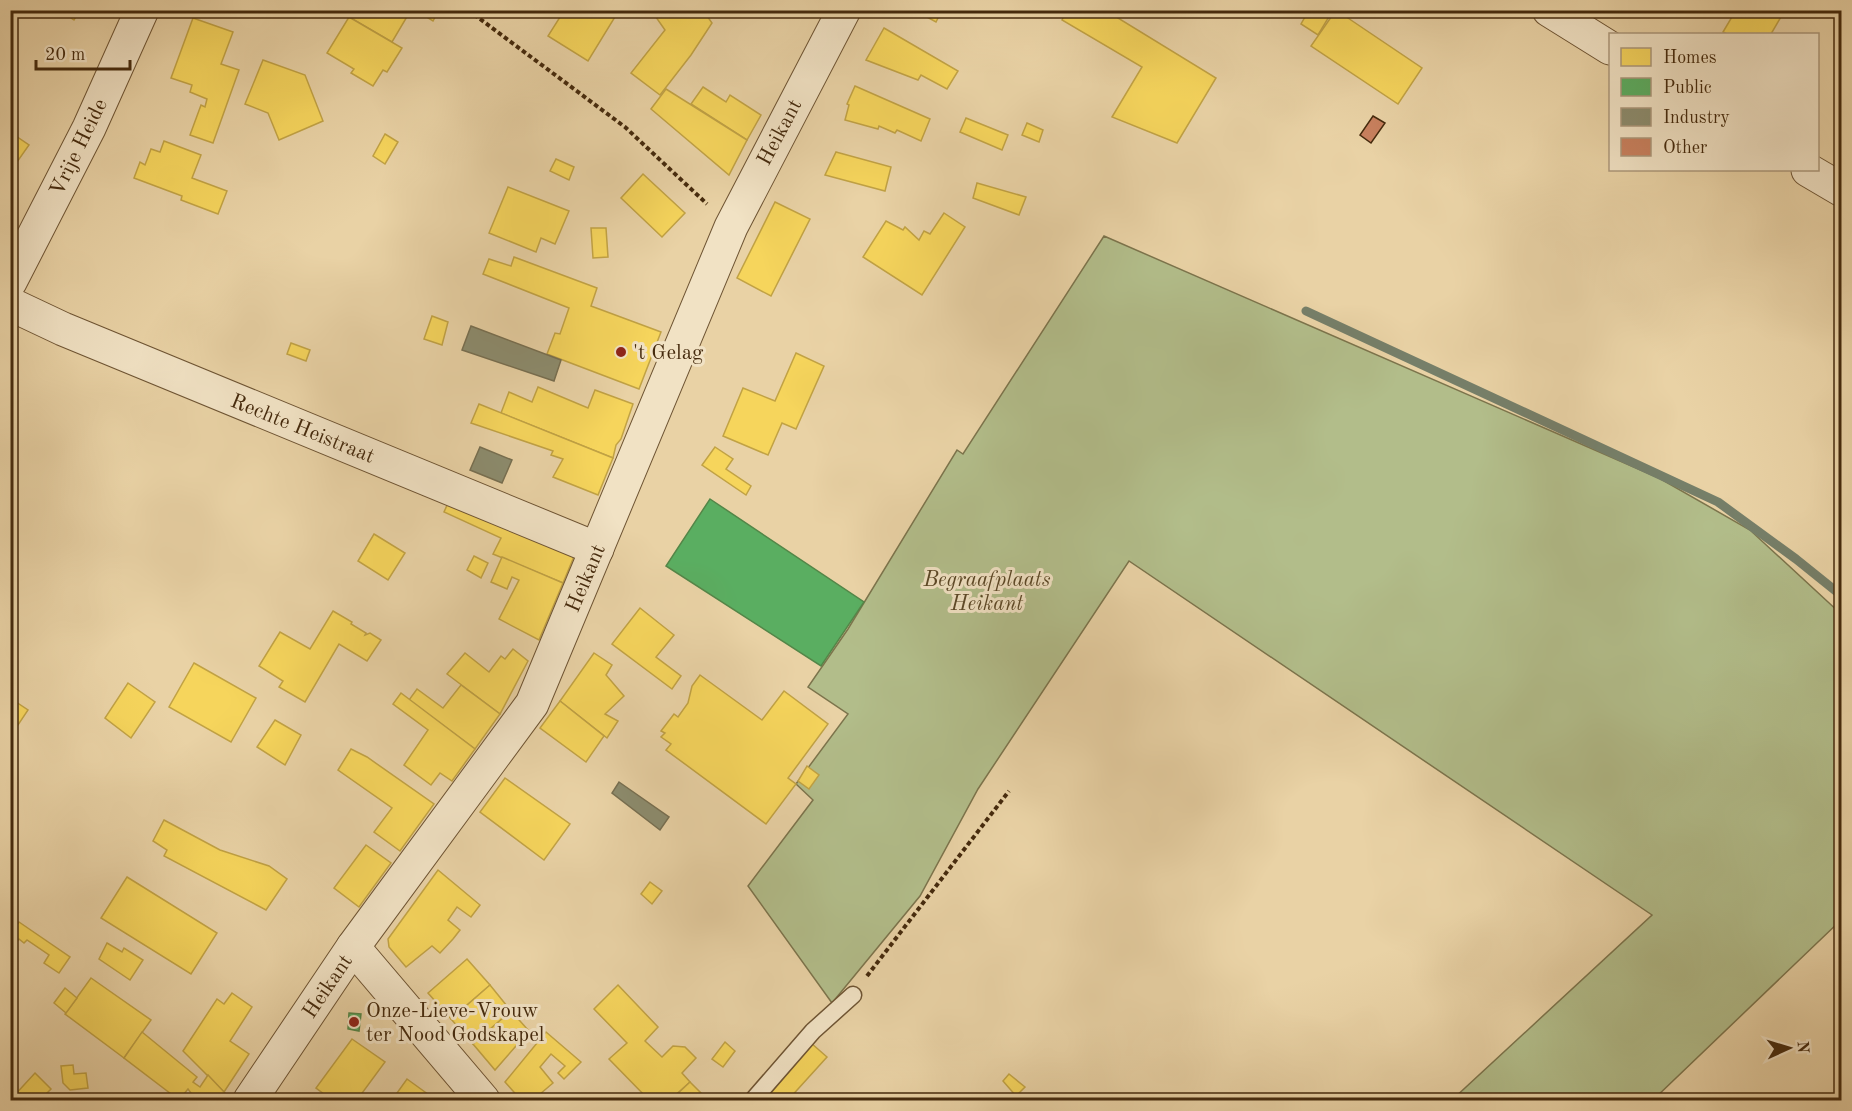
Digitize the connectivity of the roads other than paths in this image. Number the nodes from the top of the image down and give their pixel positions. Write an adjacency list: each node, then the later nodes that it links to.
1 (142, 10): 7 (street, Vrije Heide)
2 (844, 10): 9 (street, Heikant)
3 (1549, 10): 4 (street)
4 (1609, 47)
5 (1810, 171): 6 (street)
6 (1842, 190)
7 (10, 282)
8 (10, 304): 9 (street, Rechte Heistraat)
9 (597, 549): 10 (street, Heikant)
10 (353, 947): 12 (street, Heikant); 13 (street)
11 (853, 995): 14 (lane)
12 (250, 1101)
13 (483, 1101)
14 (753, 1101)

